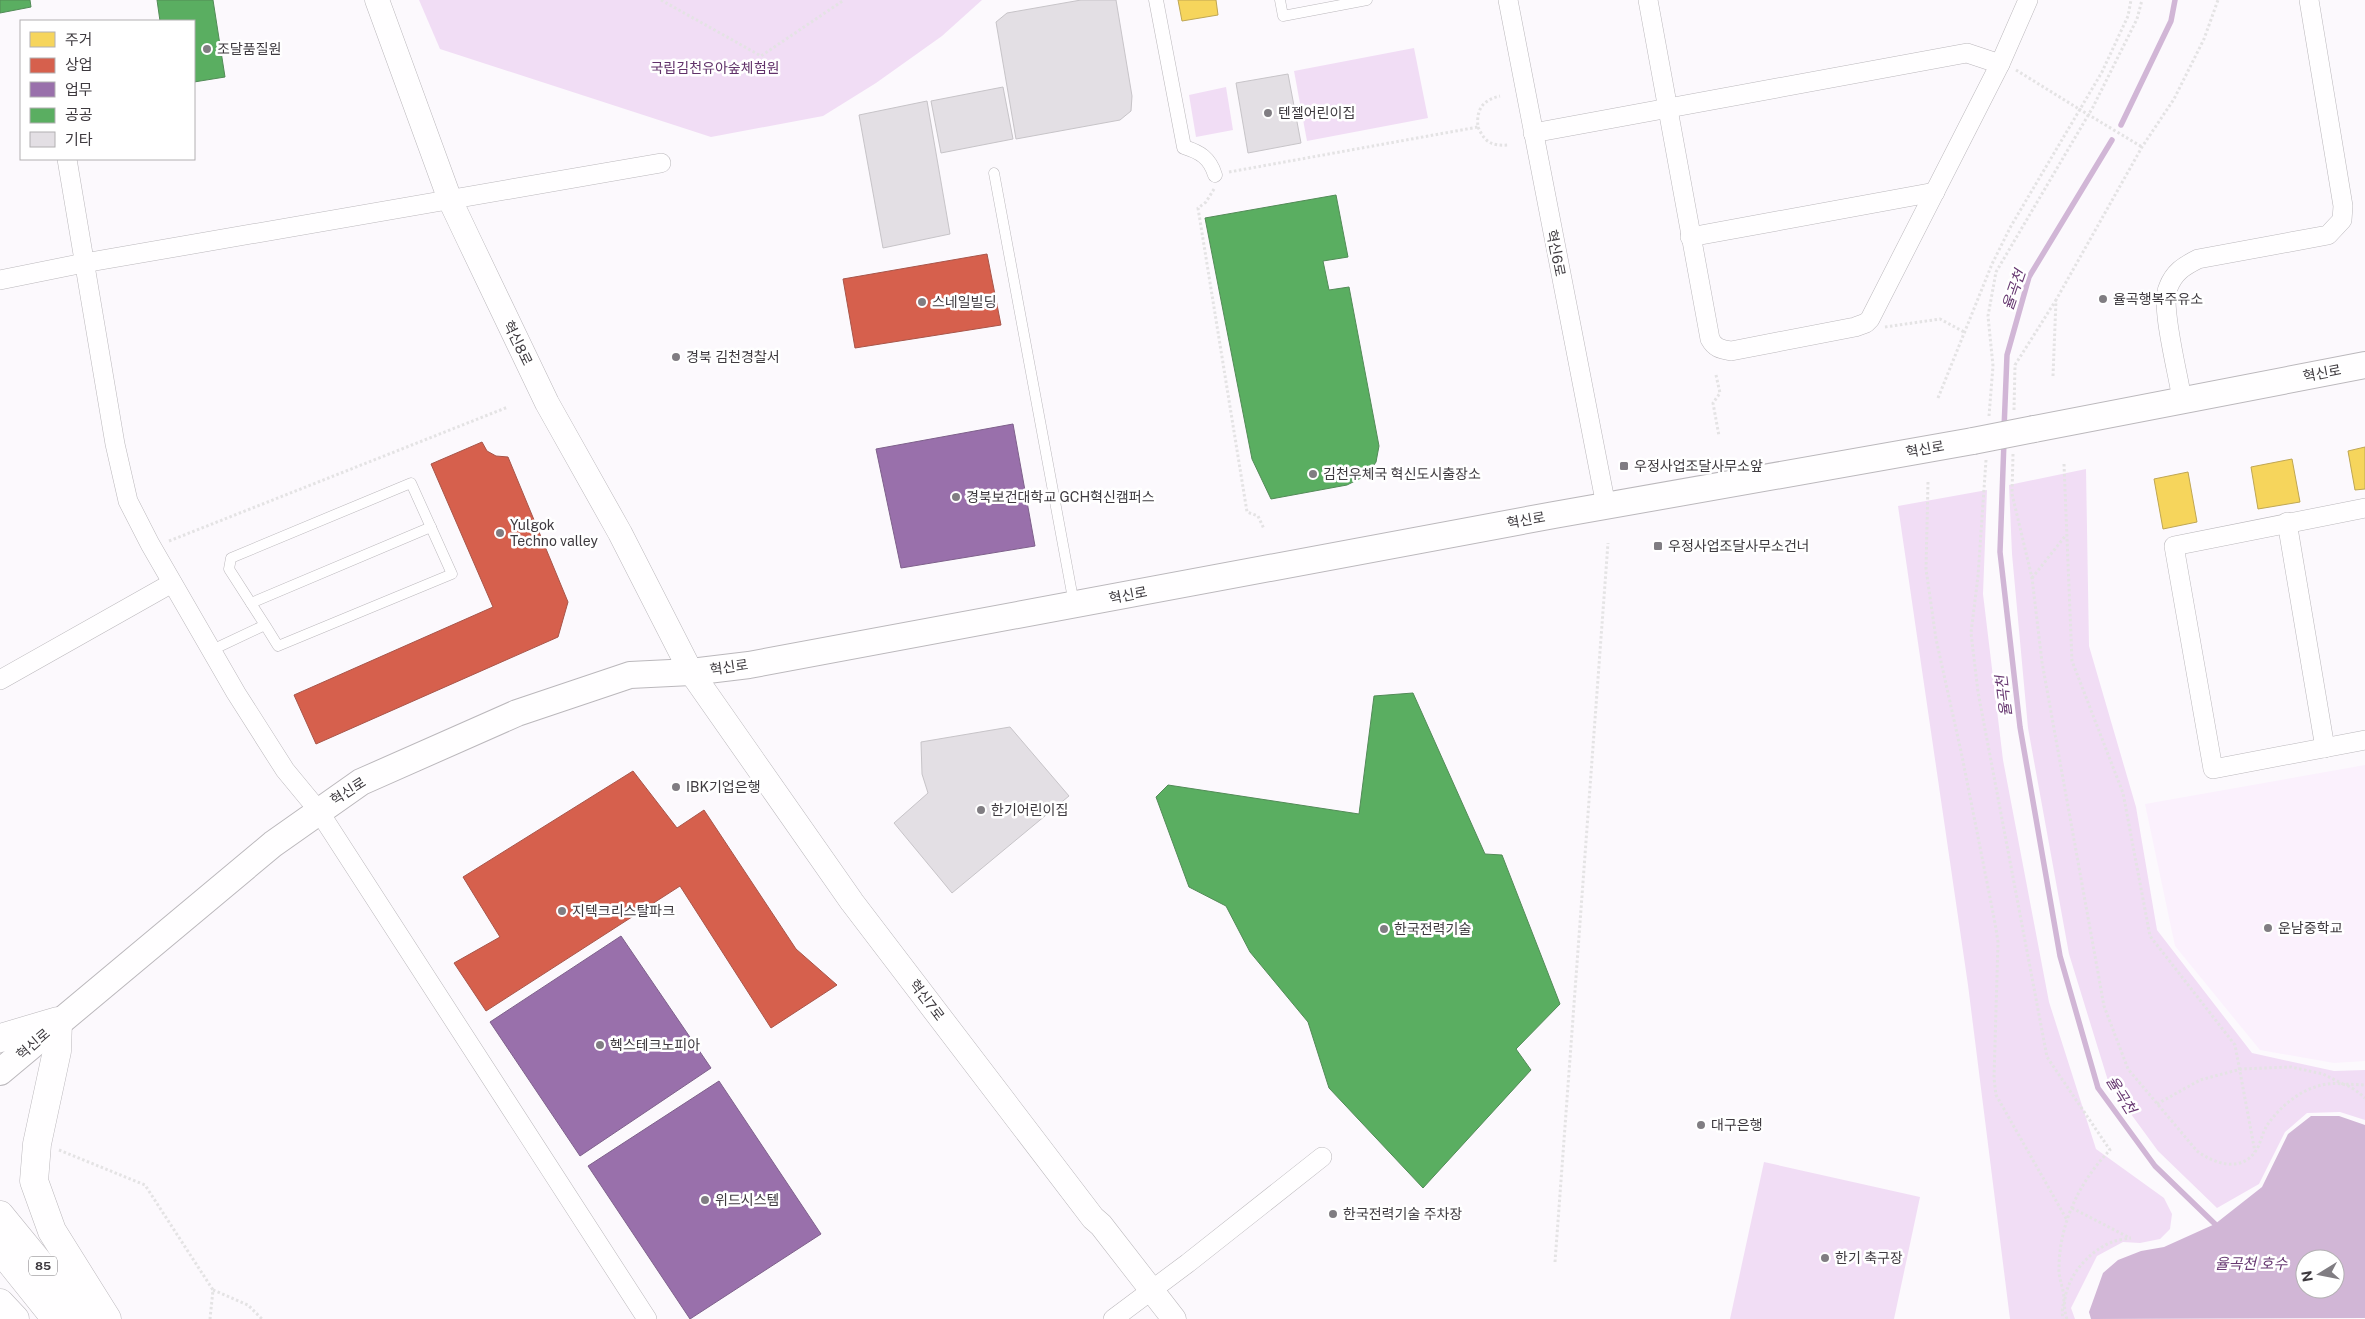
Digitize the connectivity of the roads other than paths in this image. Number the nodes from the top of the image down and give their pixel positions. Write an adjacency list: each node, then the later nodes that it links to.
1 (377, 0): 17 (street, 혁신8로)
2 (1156, 0): 15 (street)
3 (1280, 0): 4 (lane)
4 (1367, 0)
5 (1508, 0): 11 (street, 혁신6로)
6 (1648, 0): 10 (street)
7 (2028, 0): 9 (street)
8 (2308, 0): 22 (street)
9 (2005, 66): 10 (street); 16 (street)
10 (1667, 107): 11 (street); 18 (street)
11 (1533, 132): 23 (street, 혁신6로)
12 (67, 160): 19 (street)
13 (661, 163): 17 (street)
14 (994, 173): 29 (lane)
15 (1215, 175)
16 (1935, 192): 18 (street); 18 (street)
17 (450, 200): 19 (street); 32 (street, 혁신8로)
18 (1690, 236)
19 (84, 263): 20 (street); 27 (street)
20 (0, 280)
21 (2365, 365): 22 (main road, 혁신로)
22 (2182, 400): 23 (main road, 혁신로, bridge)
23 (1606, 506): 29 (main road, 혁신로)
24 (2365, 508): 25 (street)
25 (2287, 522): 35 (street); 35 (street)
26 (431, 527): 28 (lane); 28 (lane); 30 (lane)
27 (172, 583): 31 (street); 33 (street)
28 (251, 603): 30 (lane)
29 (1074, 605): 32 (main road, 혁신로)
30 (265, 626): 31 (lane)
31 (212, 650): 36 (street)
32 (691, 672): 36 (main road, 혁신로); 43 (street, 혁신7로)
33 (0, 680)
34 (2365, 740): 35 (street)
35 (2325, 748)
36 (318, 810): 37 (main road, 혁신로); 49 (street)
37 (58, 1021): 38 (main road); 39 (main road, 혁신로); 48 (main road)
38 (0, 1038)
39 (0, 1072)
40 (1322, 1157): 43 (street)
41 (0, 1215): 47 (main road, 85)
42 (0, 1248): 46 (main road, 85)
43 (1152, 1290): 50 (street); 51 (street, 혁신7로)
44 (0, 1303): 45 (main road)
45 (15, 1319)
46 (56, 1319)
47 (85, 1319)
48 (107, 1319)
49 (647, 1319)
50 (1113, 1319)
51 (1174, 1319)

